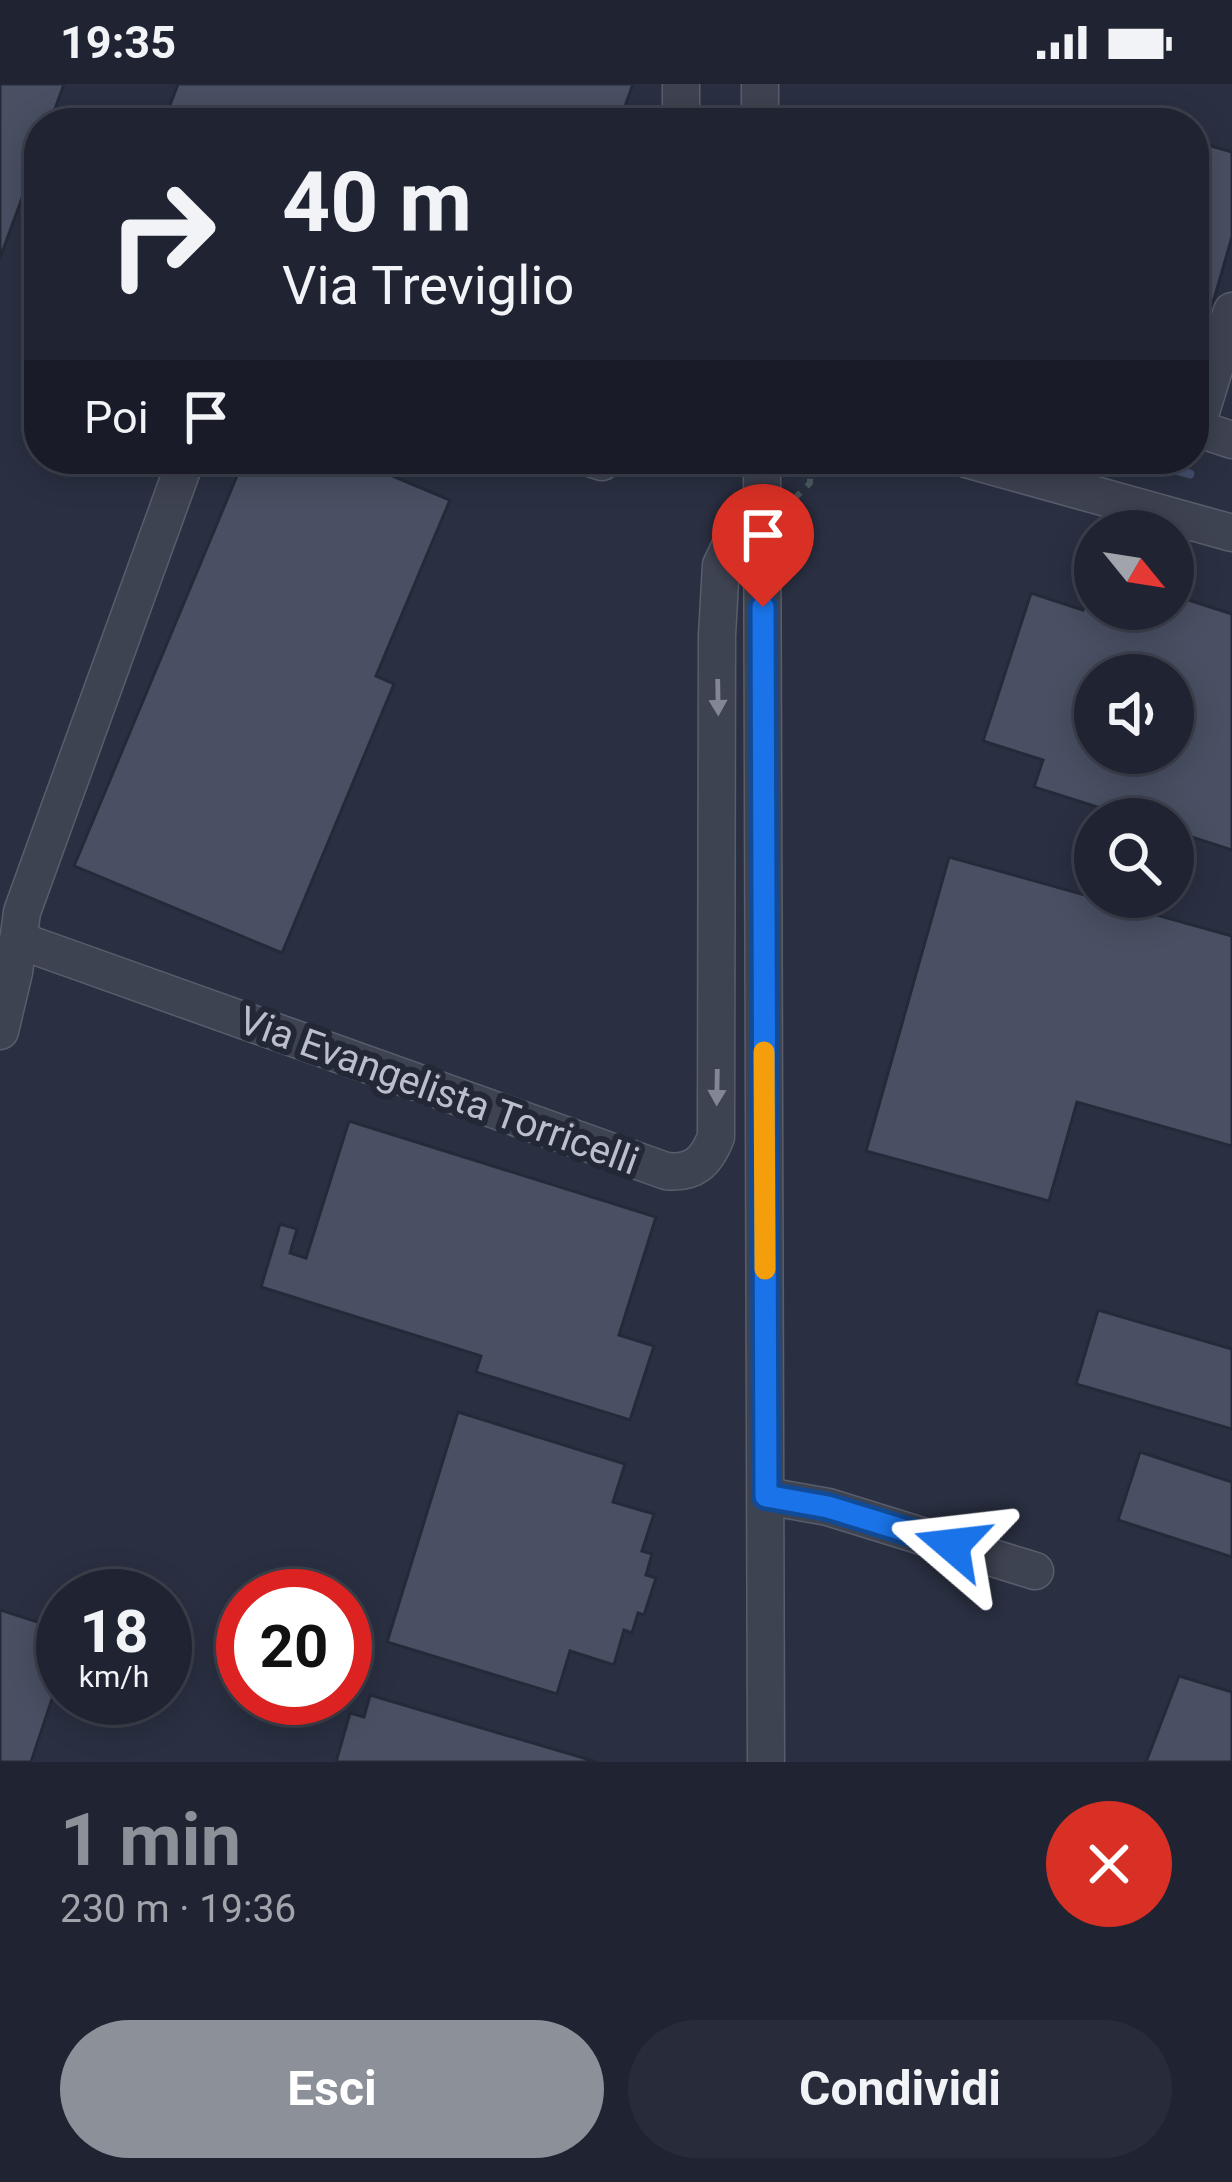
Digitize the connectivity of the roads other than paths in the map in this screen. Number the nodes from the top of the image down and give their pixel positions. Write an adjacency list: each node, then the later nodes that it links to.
1 (1232, 311): 2 (street)
2 (1209, 386)
3 (181, 474): 8 (street)
4 (762, 474): 6 (street)
5 (1021, 474): 7 (street)
6 (763, 513): 8 (street, Via Evangelista Torricelli, one-way to 8); 10 (street)
7 (1232, 532)
8 (18, 940): 9 (street)
9 (0, 1031)
10 (766, 1496): 11 (street); 12 (street)
11 (1035, 1570)
12 (766, 1762)

